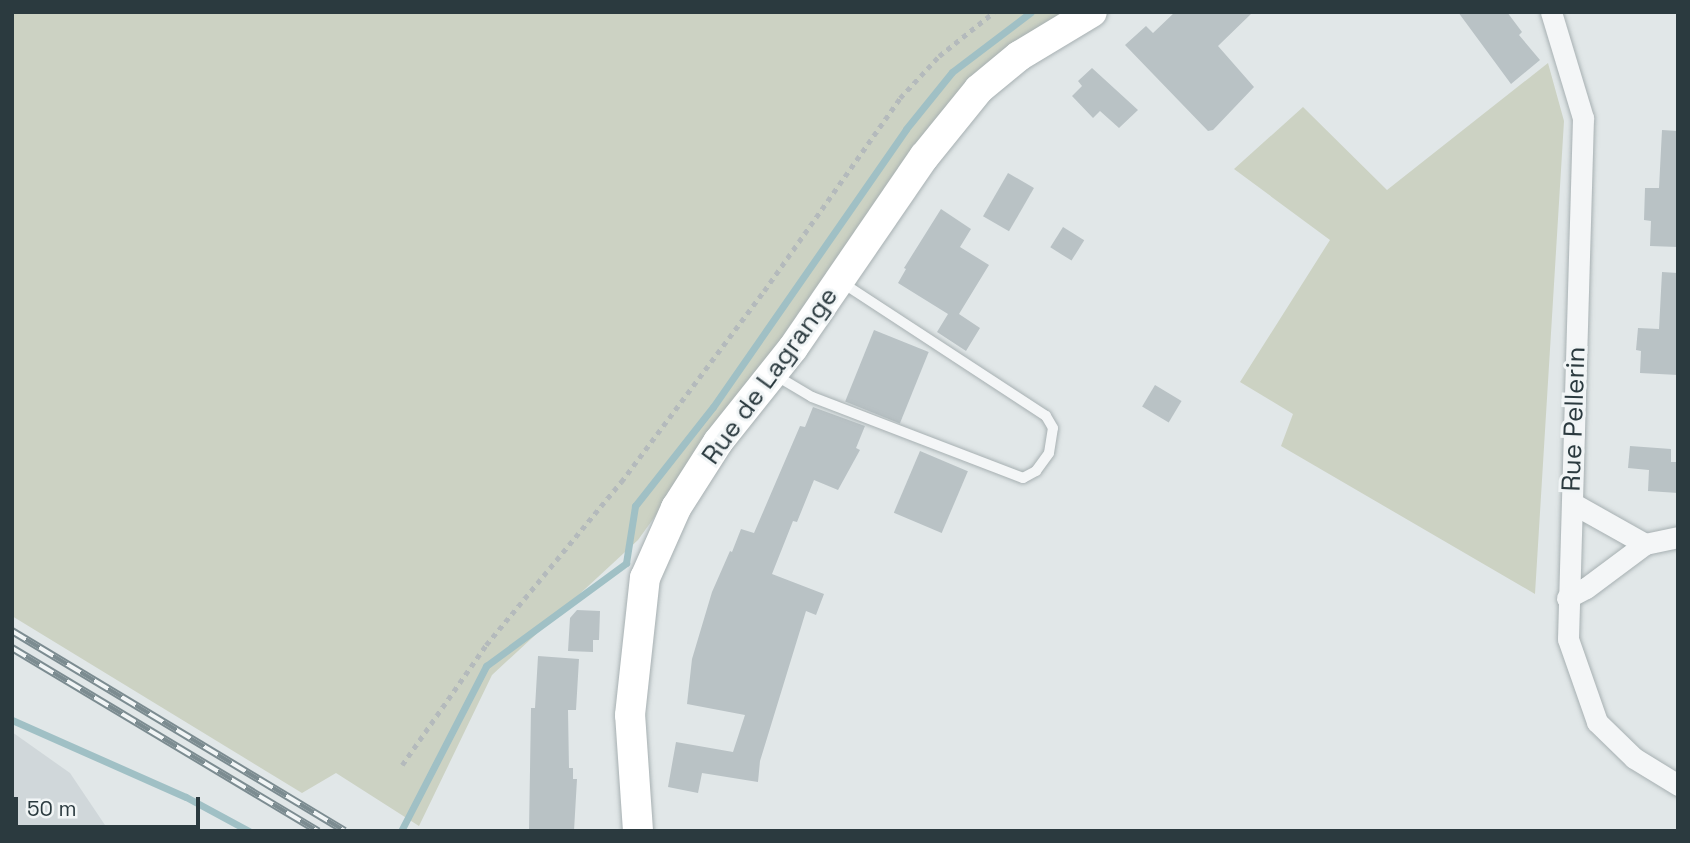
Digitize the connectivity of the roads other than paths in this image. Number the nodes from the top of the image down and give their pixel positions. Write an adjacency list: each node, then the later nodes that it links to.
1 (1092, 12): 3 (street, Rue de Lagrange)
2 (1551, 12): 5 (street, Rue Pellerin)
3 (839, 281): 4 (street, Rue de Lagrange); 4 (lane)
4 (772, 374): 10 (street, Rue de Lagrange)
5 (1572, 503): 7 (street); 8 (street, Rue Pellerin)
6 (1678, 537): 7 (street)
7 (1645, 544): 8 (street)
8 (1567, 598): 9 (street, Rue Pellerin)
9 (1678, 785)
10 (638, 831)

